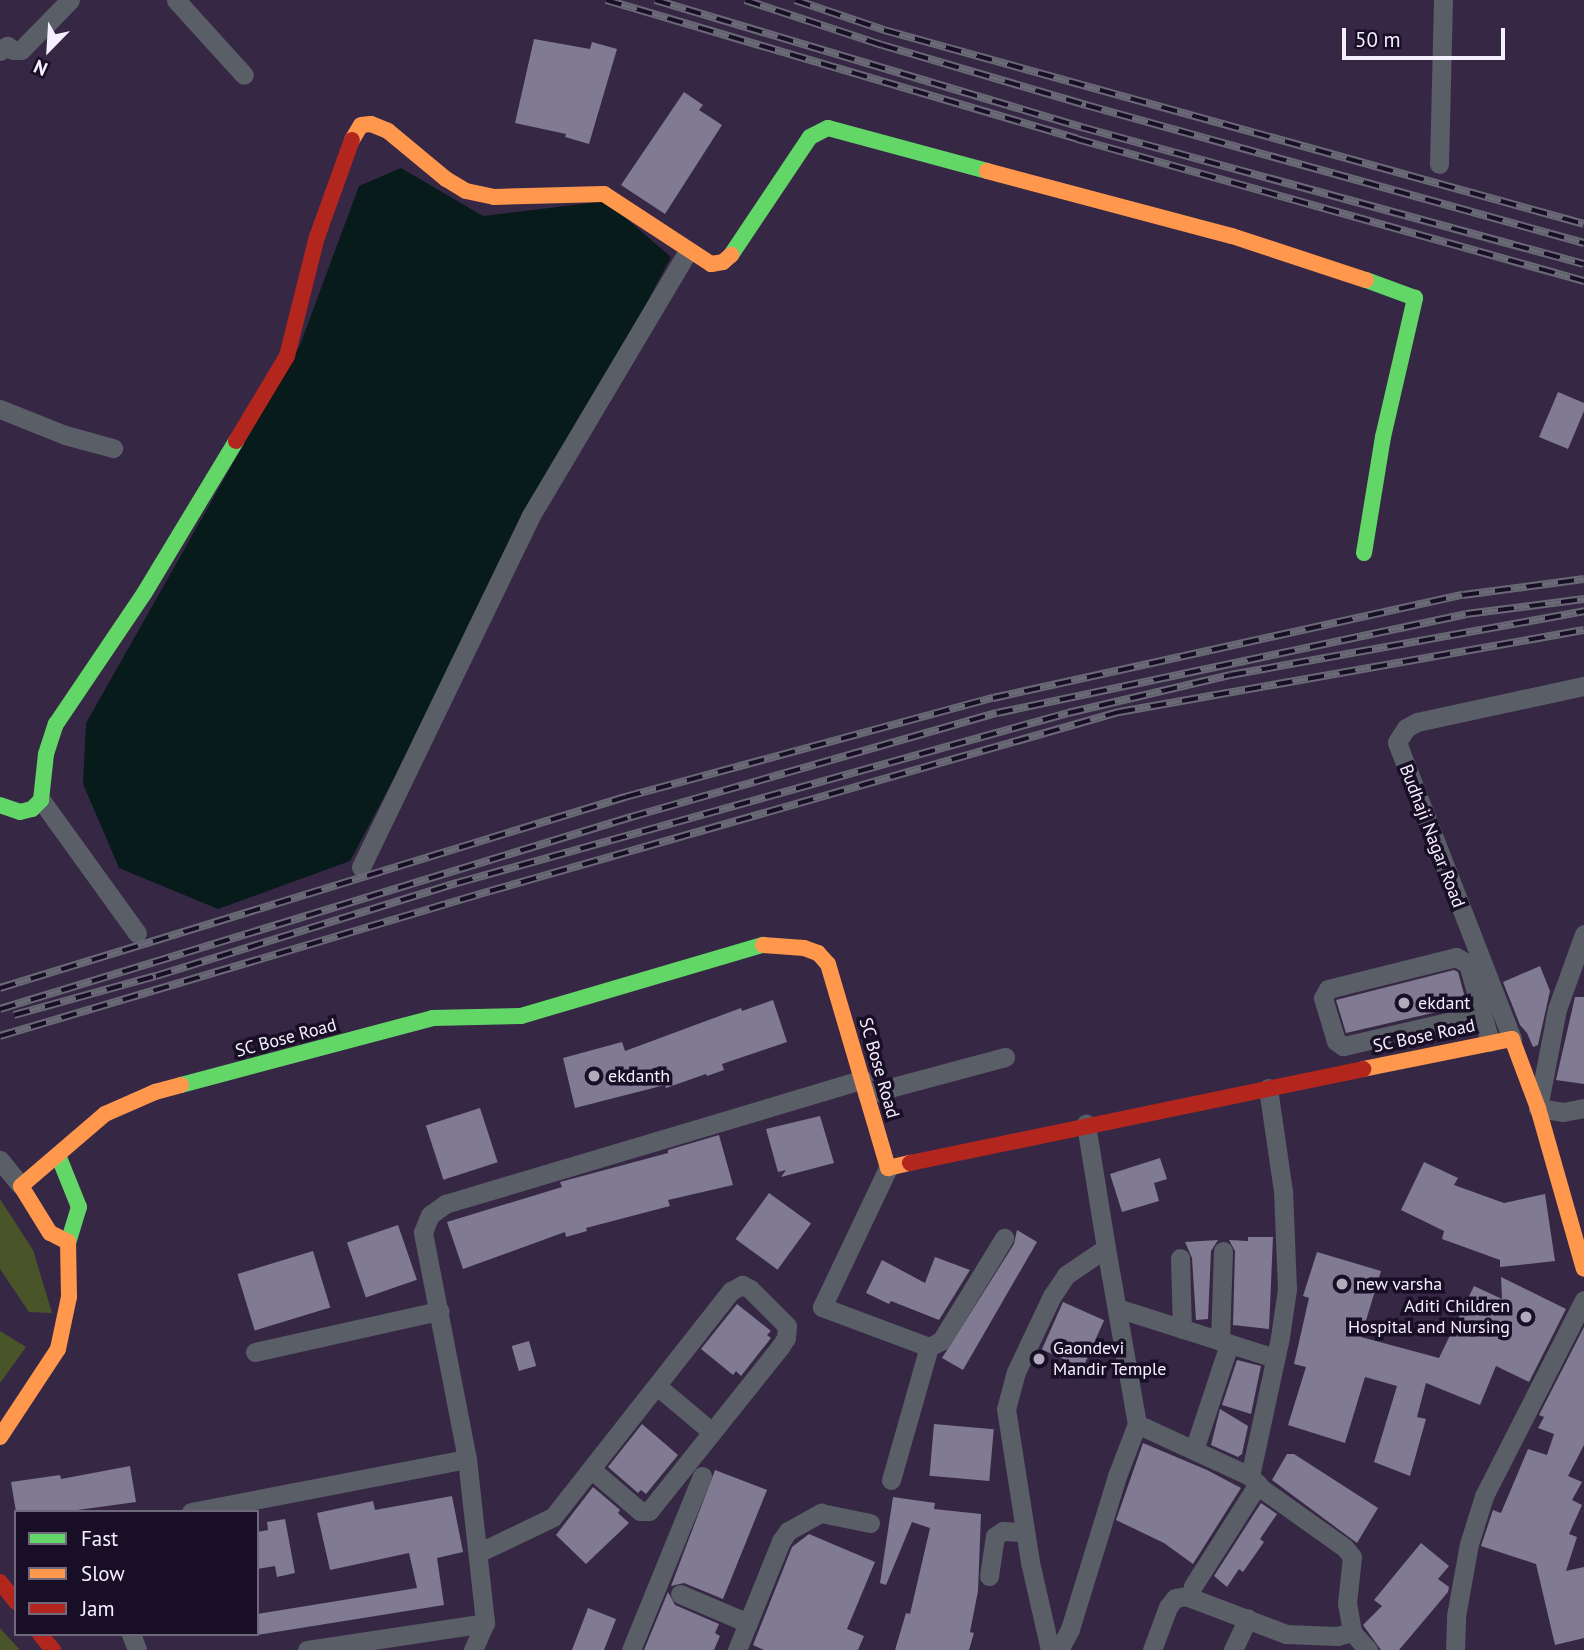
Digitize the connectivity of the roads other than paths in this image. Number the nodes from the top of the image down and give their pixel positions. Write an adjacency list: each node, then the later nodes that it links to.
1 (69, 0): 4 (street)
2 (176, 0): 5 (street)
3 (1443, 0): 6 (street)
4 (0, 51)
5 (244, 75)
6 (1439, 164)
7 (688, 251): 10 (street); 12 (street); 14 (street)
8 (0, 409): 9 (street)
9 (113, 448)
10 (1364, 553)
11 (1584, 686): 18 (street, Budhaji Nagar Road)
12 (41, 800): 13 (street); 15 (street)
13 (0, 805)
14 (361, 867)
15 (137, 933)
16 (1584, 934): 23 (street)
17 (1482, 1013): 17 (street); 19 (street)
18 (1512, 1039): 19 (street, SC Bose Road); 23 (street)
19 (1490, 1042): 22 (street, SC Bose Road)
20 (1005, 1057): 21 (street)
21 (865, 1086): 26 (street, SC Bose Road); 28 (street, SC Bose Road); 38 (street)
22 (1268, 1088): 25 (street, SC Bose Road); 43 (street)
23 (1538, 1108): 24 (street); 35 (street)
24 (1584, 1108)
25 (1086, 1124): 28 (street, SC Bose Road); 32 (street)
26 (58, 1155): 29 (street, SC Bose Road); 31 (street)
27 (0, 1160): 29 (street)
28 (888, 1168): 41 (street)
29 (22, 1186): 31 (street)
30 (1004, 1238): 41 (street)
31 (68, 1242): 47 (street)
32 (1106, 1248): 37 (street); 56 (street)
33 (1223, 1251): 40 (street)
34 (1180, 1258): 39 (street)
35 (1584, 1269)
36 (1584, 1300): 78 (street)
37 (1116, 1308): 39 (street); 45 (street)
38 (439, 1311): 42 (street); 49 (street)
39 (1182, 1329): 40 (street)
40 (1225, 1342): 43 (street); 48 (street)
41 (929, 1347): 52 (street)
42 (255, 1352)
43 (1275, 1358): 53 (street)
44 (657, 1386): 46 (street); 46 (street); 50 (street)
45 (1137, 1424): 48 (street); 74 (street)
46 (712, 1432): 50 (street)
47 (0, 1437)
48 (1194, 1450): 53 (street)
49 (467, 1459): 54 (street); 57 (street)
50 (592, 1470): 57 (street)
51 (702, 1476): 71 (street)
52 (891, 1480)
53 (1254, 1480): 60 (street); 66 (street)
54 (201, 1510)
55 (870, 1523): 65 (street)
56 (1025, 1532): 58 (street); 73 (street)
57 (478, 1553): 64 (street)
58 (989, 1576)
59 (0, 1581): 62 (street)
60 (1193, 1586)
61 (680, 1594): 65 (street)
62 (14, 1599)
63 (1248, 1618): 66 (street); 75 (street); 76 (street)
64 (485, 1623): 69 (street); 70 (street)
65 (748, 1623): 72 (street)
66 (1352, 1632): 77 (street)
67 (42, 1636): 68 (street)
68 (53, 1650)
69 (307, 1650)
70 (473, 1650)
71 (631, 1650)
72 (737, 1650)
73 (1049, 1650)
74 (1059, 1650)
75 (1152, 1650)
76 (1233, 1650)
77 (1368, 1650)
78 (1455, 1650)

